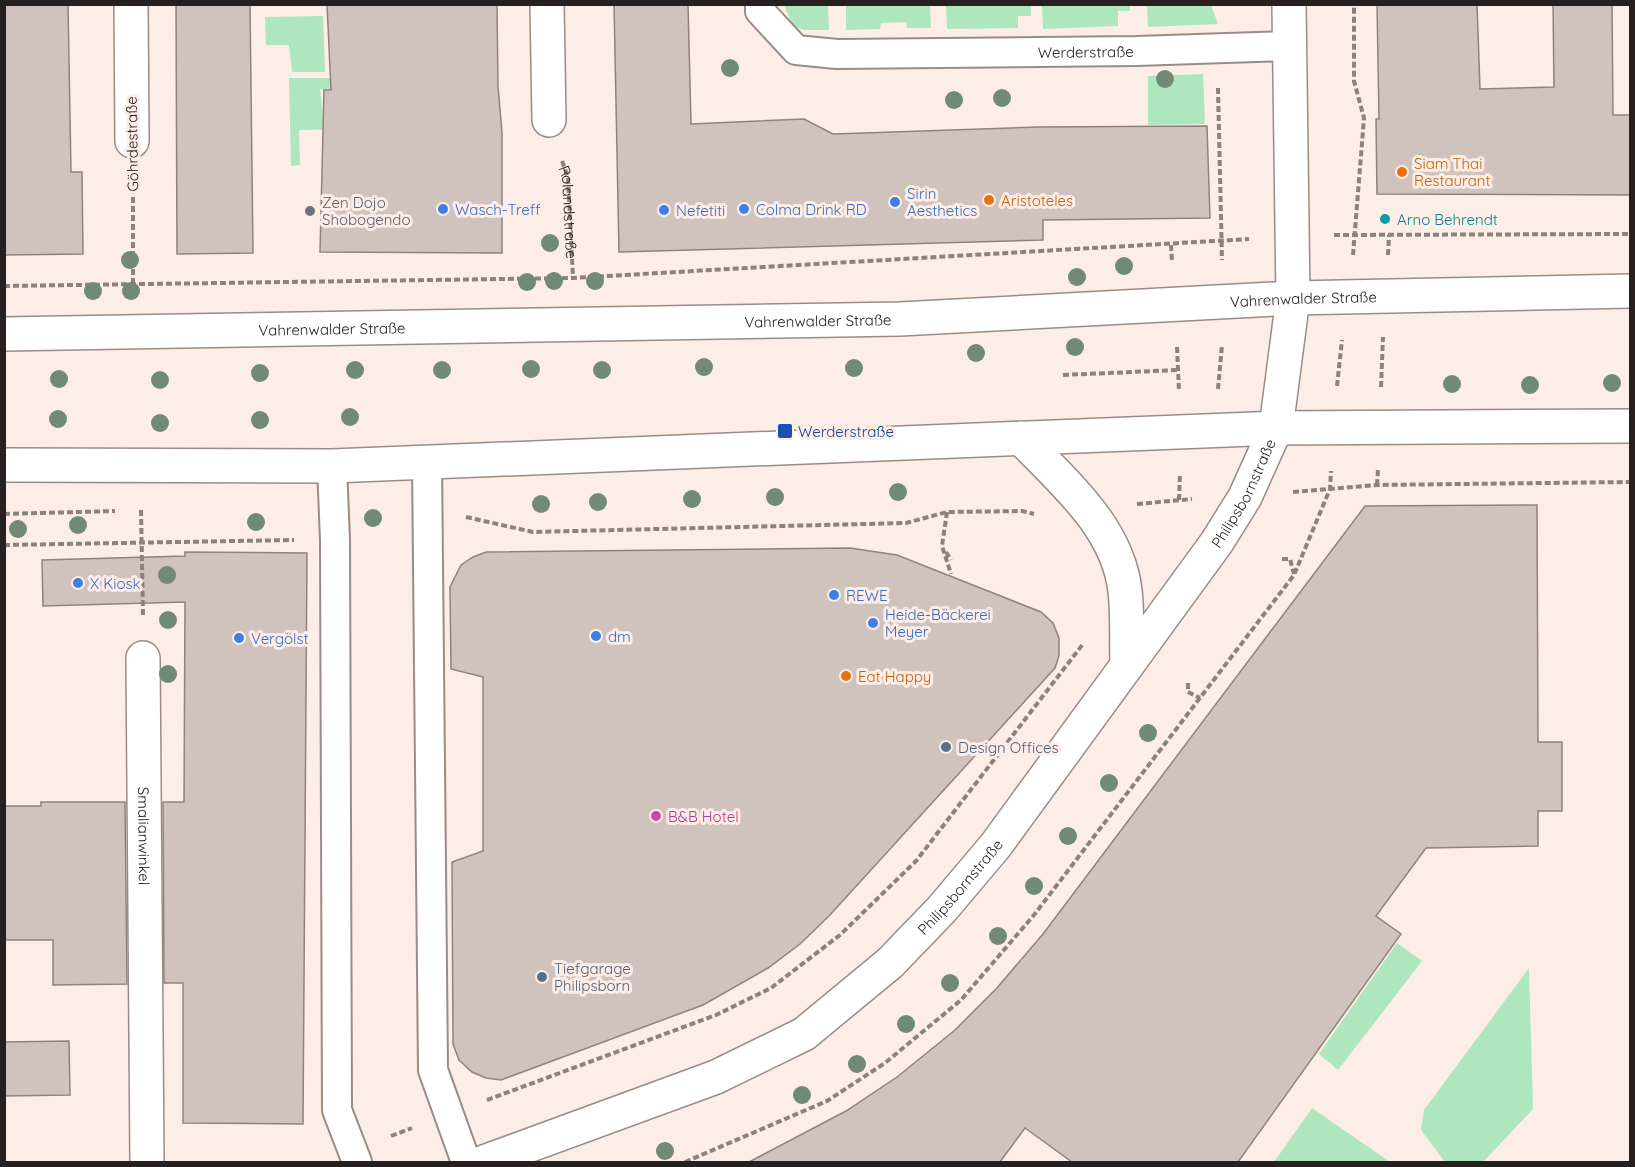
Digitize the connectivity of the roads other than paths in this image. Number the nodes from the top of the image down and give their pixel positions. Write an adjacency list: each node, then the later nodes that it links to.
1 (131, 4): 7 (main road, Göhrdestraße)
2 (547, 4): 6 (main road)
3 (760, 4): 5 (lane, Werderstraße)
4 (1289, 4): 5 (main road)
5 (1289, 46): 9 (main road)
6 (549, 120)
7 (132, 141)
8 (1630, 291): 9 (main road, Vahrenwalder Straße)
9 (1293, 298): 10 (main road, Vahrenwalder Straße); 12 (main road)
10 (4, 334)
11 (1630, 426): 12 (main road)
12 (1276, 428): 13 (main road); 18 (main road, Philipsbornstraße)
13 (1021, 438): 14 (main road); 18 (main road)
14 (427, 462): 16 (main road); 21 (lane)
15 (4, 465): 16 (main road)
16 (332, 466): 19 (lane)
17 (143, 658): 20 (main road, Smalianwinkel)
18 (1127, 665): 22 (main road, Philipsbornstraße)
19 (355, 1156)
20 (147, 1162)
21 (466, 1162)
22 (484, 1162)

